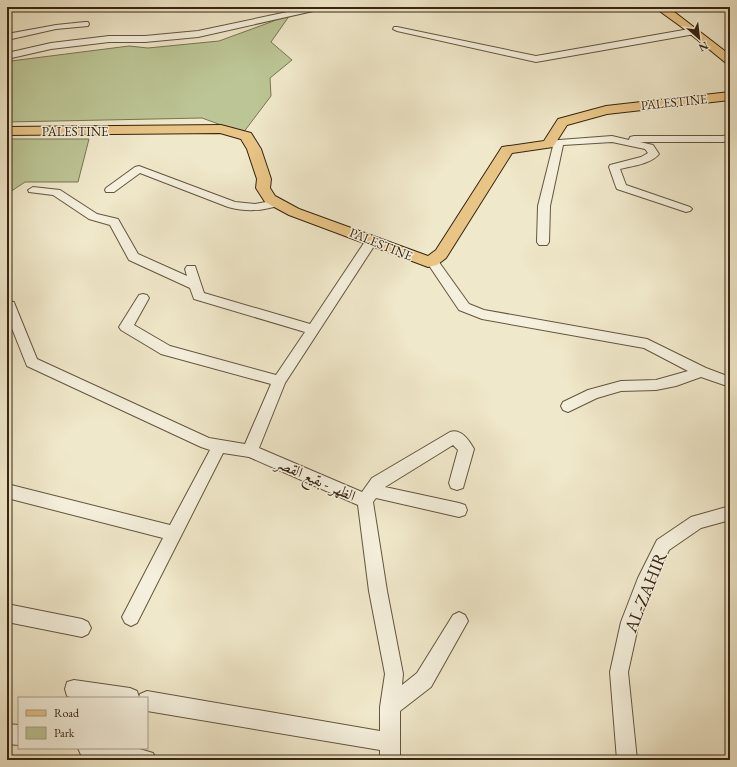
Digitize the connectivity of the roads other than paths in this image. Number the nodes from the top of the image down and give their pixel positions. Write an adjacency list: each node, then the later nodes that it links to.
1 (322, 7): 7 (street)
2 (659, 7): 5 (main road)
3 (85, 24): 6 (street)
4 (397, 29): 5 (street)
5 (695, 31): 8 (main road)
6 (7, 37)
7 (7, 56)
8 (730, 61)
9 (730, 96): 13 (main road, PALESTINE)
10 (7, 131): 16 (main road, PALESTINE)
11 (730, 137): 12 (street)
12 (612, 139): 13 (street); 17 (street)
13 (554, 143): 19 (street); 20 (main road, PALESTINE)
14 (33, 190): 22 (street)
15 (110, 190): 16 (street)
16 (277, 203): 18 (main road, PALESTINE)
17 (686, 209)
18 (372, 240): 20 (main road, PALESTINE); 25 (street)
19 (543, 242)
20 (432, 261): 26 (street)
21 (191, 269): 22 (street)
22 (195, 285): 25 (street)
23 (143, 298): 27 (street)
24 (7, 305): 30 (street, الظهر - بقيع القصر)
25 (312, 329): 27 (street)
26 (701, 372): 28 (street); 29 (street)
27 (279, 381): 31 (street)
28 (730, 382)
29 (568, 406)
30 (219, 446): 31 (street, الظهر - بقيع القصر); 37 (street)
31 (250, 451): 34 (street, الظهر - بقيع القصر)
32 (457, 483): 34 (street)
33 (7, 491): 37 (street)
34 (369, 496): 35 (street); 45 (street, الظهر - بقيع القصر)
35 (459, 510)
36 (730, 513): 51 (street, AL-ZAHIR)
37 (174, 533): 39 (street)
38 (7, 613): 41 (street)
39 (131, 617)
40 (459, 621): 45 (street)
41 (82, 628)
42 (74, 689): 43 (street)
43 (124, 697)
44 (148, 701): 49 (street)
45 (390, 706): 49 (street, الظهر - بقيع القصر)
46 (7, 734): 47 (street)
47 (18, 735)
48 (93, 749): 50 (street)
49 (389, 751)
50 (146, 760)
51 (627, 760)

